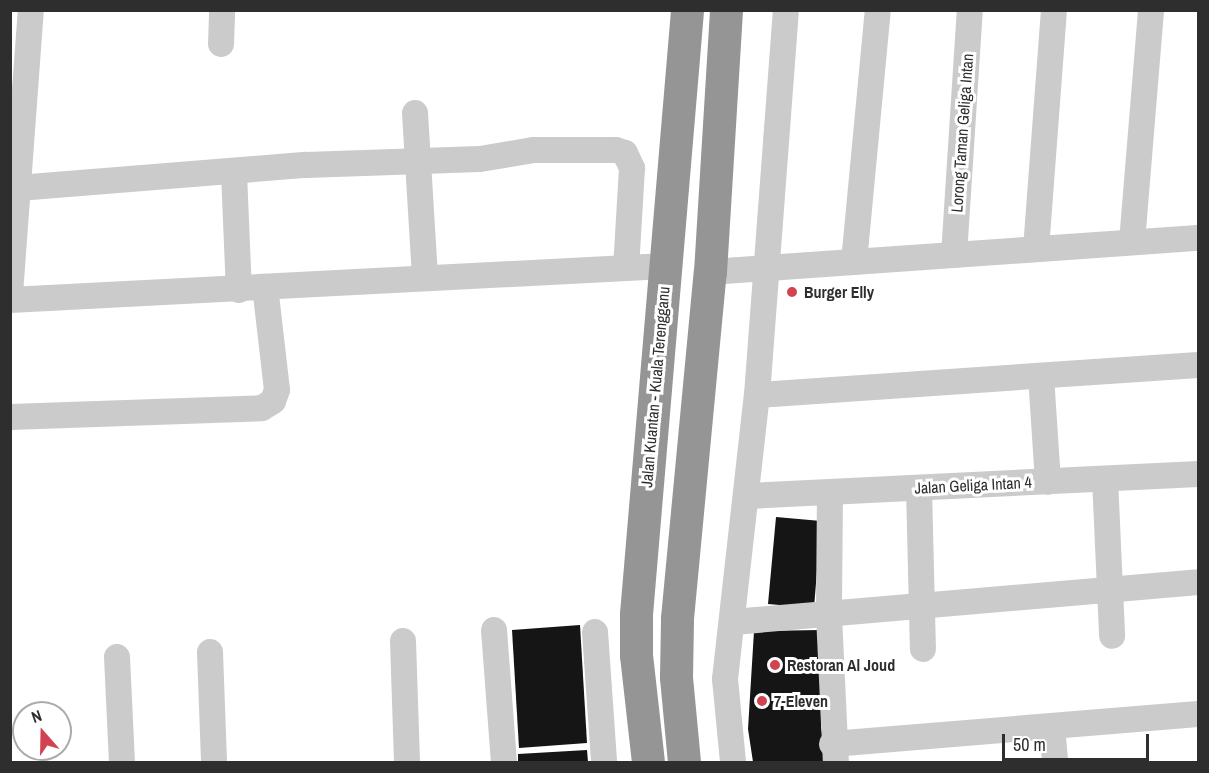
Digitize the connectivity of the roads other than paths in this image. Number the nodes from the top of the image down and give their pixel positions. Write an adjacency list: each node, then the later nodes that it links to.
1 (31, 10): 13 (street)
2 (222, 10): 10 (street)
3 (687, 10): 20 (highway, Jalan Kuantan - Kuala Terengganu)
4 (726, 10): 23 (highway)
5 (786, 10): 22 (street)
6 (878, 10): 19 (street)
7 (970, 10): 18 (street, Lorong Taman Geliga Intan)
8 (1054, 10): 17 (street)
9 (1151, 10): 16 (street)
10 (221, 44)
11 (415, 113): 12 (street)
12 (417, 160): 14 (street); 21 (street); 24 (street)
13 (16, 172): 14 (street); 27 (street)
14 (234, 173): 26 (street)
15 (1198, 238): 16 (street)
16 (1132, 242): 17 (street)
17 (1036, 249): 18 (street)
18 (954, 255): 19 (street)
19 (854, 262): 22 (street)
20 (665, 266): 21 (street); 59 (highway, Jalan Kuantan - Kuala Terengganu)
21 (627, 268): 24 (street)
22 (766, 268): 23 (street); 31 (street)
23 (710, 272): 60 (highway)
24 (424, 278): 25 (street)
25 (265, 287): 26 (street); 32 (street)
26 (239, 290): 28 (street)
27 (10, 294)
28 (10, 300)
29 (1198, 365): 30 (street)
30 (1041, 376): 31 (street); 35 (street)
31 (757, 395): 38 (street)
32 (10, 417)
33 (1198, 474): 34 (street, Jalan Geliga Intan 4)
34 (1105, 479): 35 (street, Jalan Geliga Intan 4); 40 (street)
35 (1048, 482): 36 (street, Jalan Geliga Intan 4)
36 (919, 488): 37 (street, Jalan Geliga Intan 4); 41 (street)
37 (830, 492): 38 (street, Jalan Geliga Intan 4); 42 (street)
38 (747, 496): 43 (street)
39 (1198, 582): 40 (street)
40 (1110, 589): 41 (street); 46 (street)
41 (922, 607): 42 (street); 48 (street)
42 (829, 616): 43 (street); 53 (street)
43 (733, 622): 61 (street)
44 (494, 630): 57 (street)
45 (595, 632): 58 (street)
46 (1112, 636)
47 (403, 641): 56 (street)
48 (923, 649)
49 (210, 652): 55 (street)
50 (117, 657): 54 (street)
51 (1198, 714): 52 (street)
52 (1052, 726): 53 (street); 62 (street)
53 (834, 753)
54 (122, 762)
55 (214, 762)
56 (407, 762)
57 (504, 762)
58 (604, 762)
59 (648, 762)
60 (684, 762)
61 (732, 762)
62 (1055, 762)

